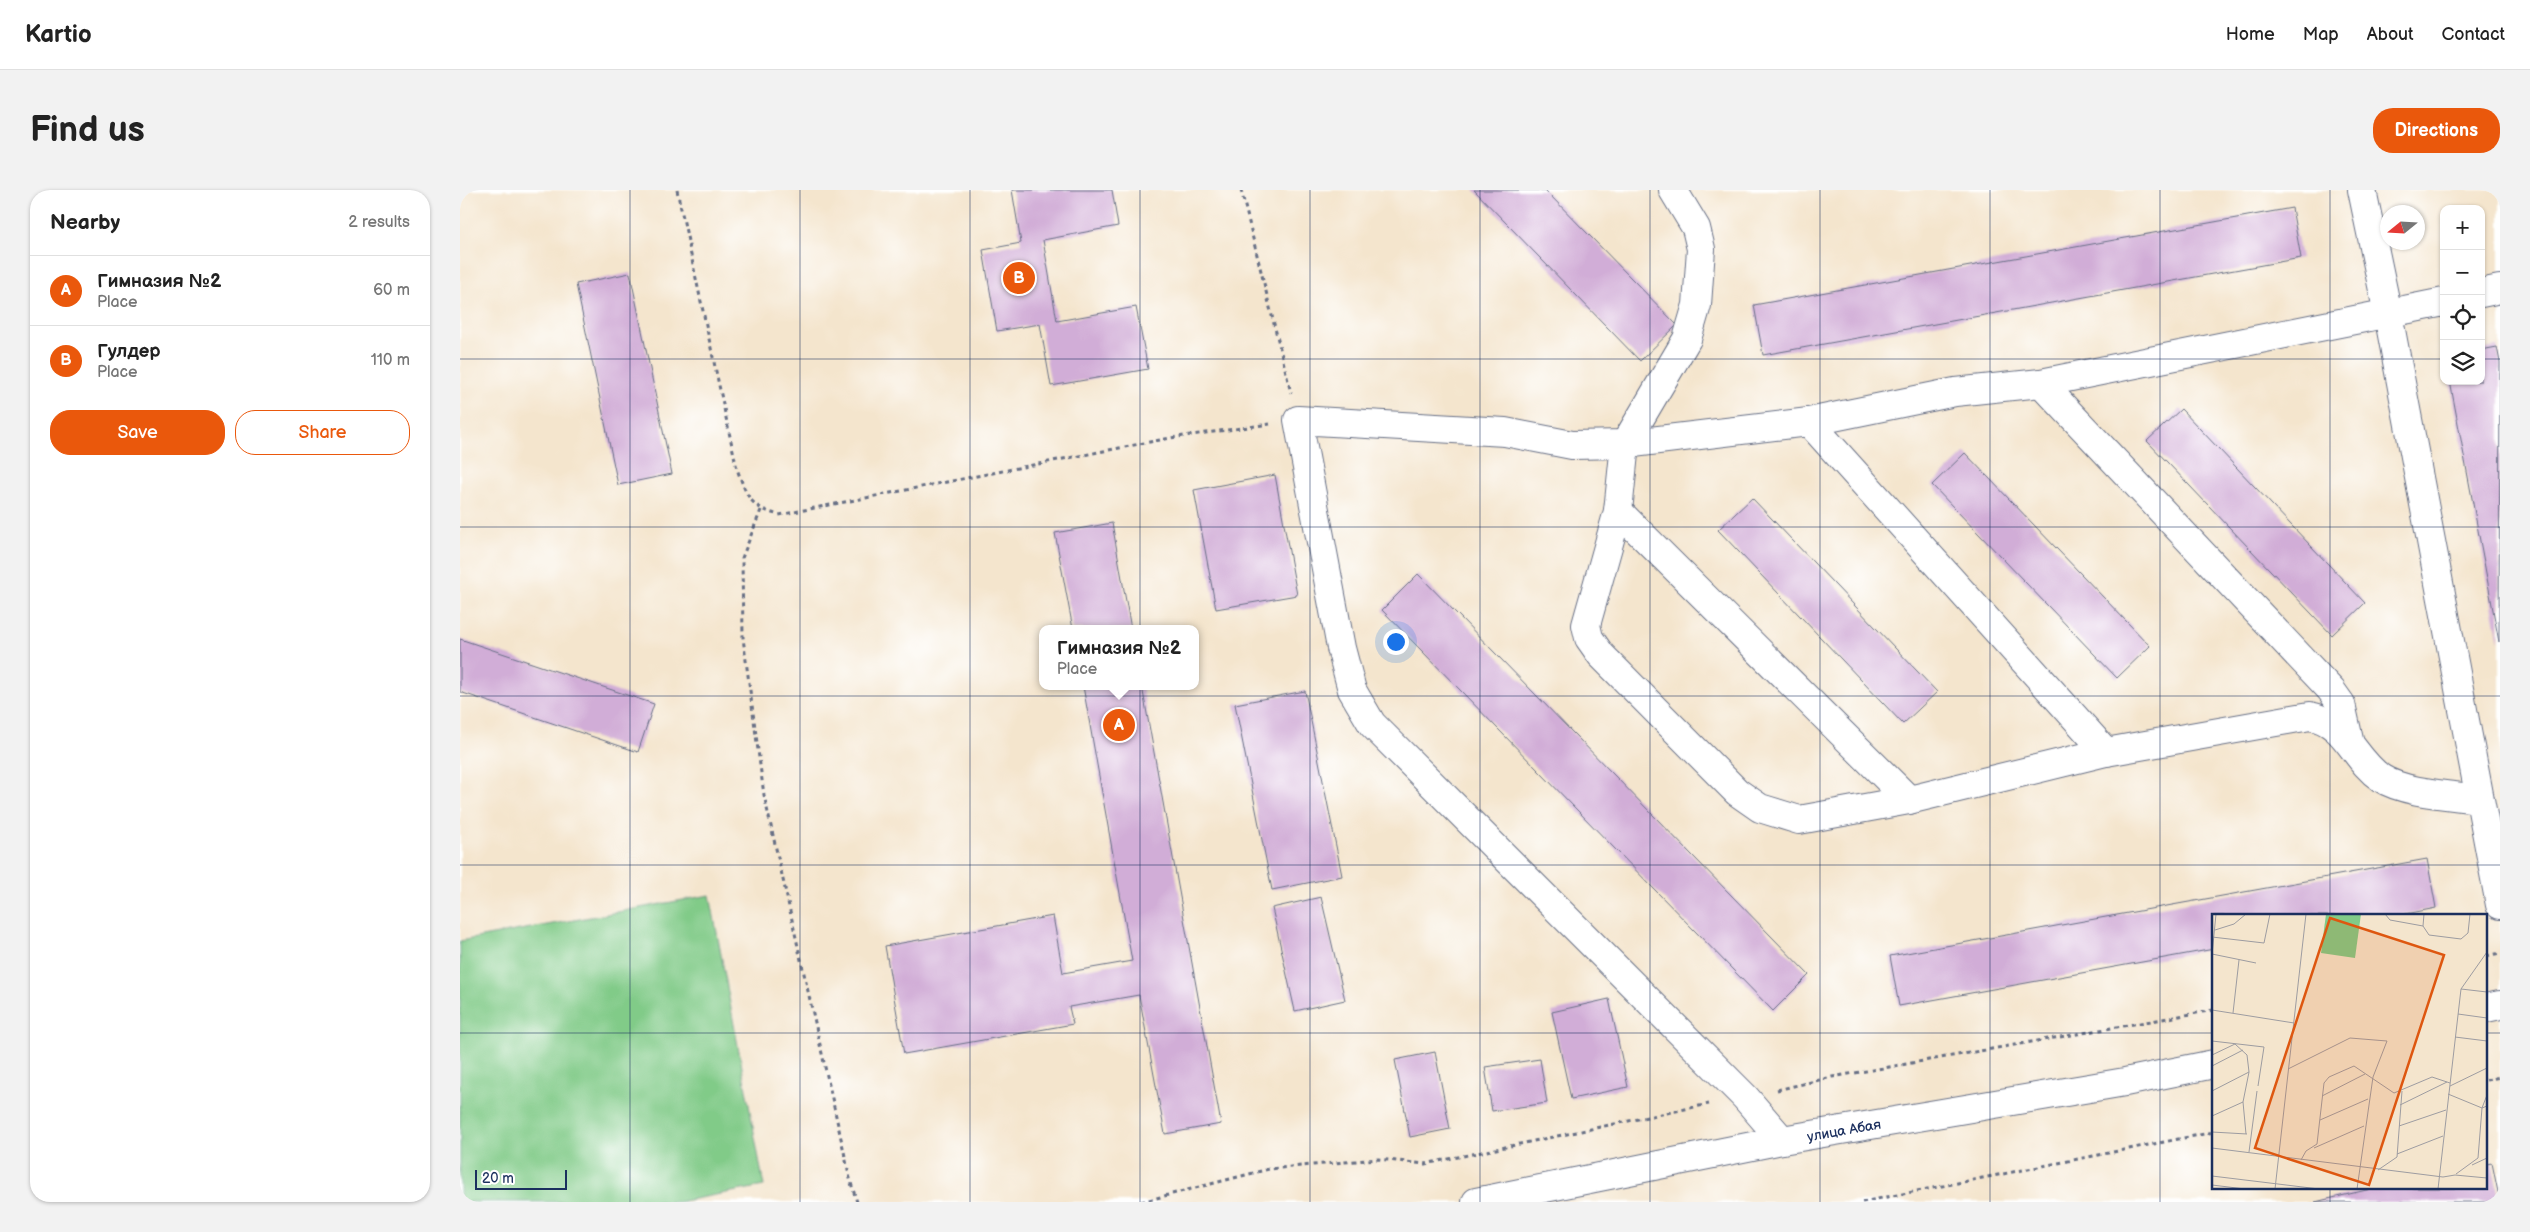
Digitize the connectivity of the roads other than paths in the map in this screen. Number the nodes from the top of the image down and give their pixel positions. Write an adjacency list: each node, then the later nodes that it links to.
1 (1673, 190): 9 (street)
2 (2362, 190): 6 (street)
3 (2500, 289): 4 (street)
4 (2485, 292)
5 (2440, 303): 6 (street)
6 (2388, 314): 7 (street); 13 (street)
7 (2041, 382): 8 (street); 11 (street)
8 (1809, 422): 9 (street); 12 (street)
9 (1625, 444): 10 (street); 17 (street)
10 (1618, 511): 14 (street); 14 (street)
11 (2349, 740): 12 (street); 13 (street)
12 (2106, 752): 14 (street)
13 (2478, 799): 15 (street)
14 (1909, 800)
15 (2500, 905)
16 (2212, 1064): 17 (street, улица Абая)
17 (1782, 1140): 18 (street, улица Абая)
18 (1476, 1202)

